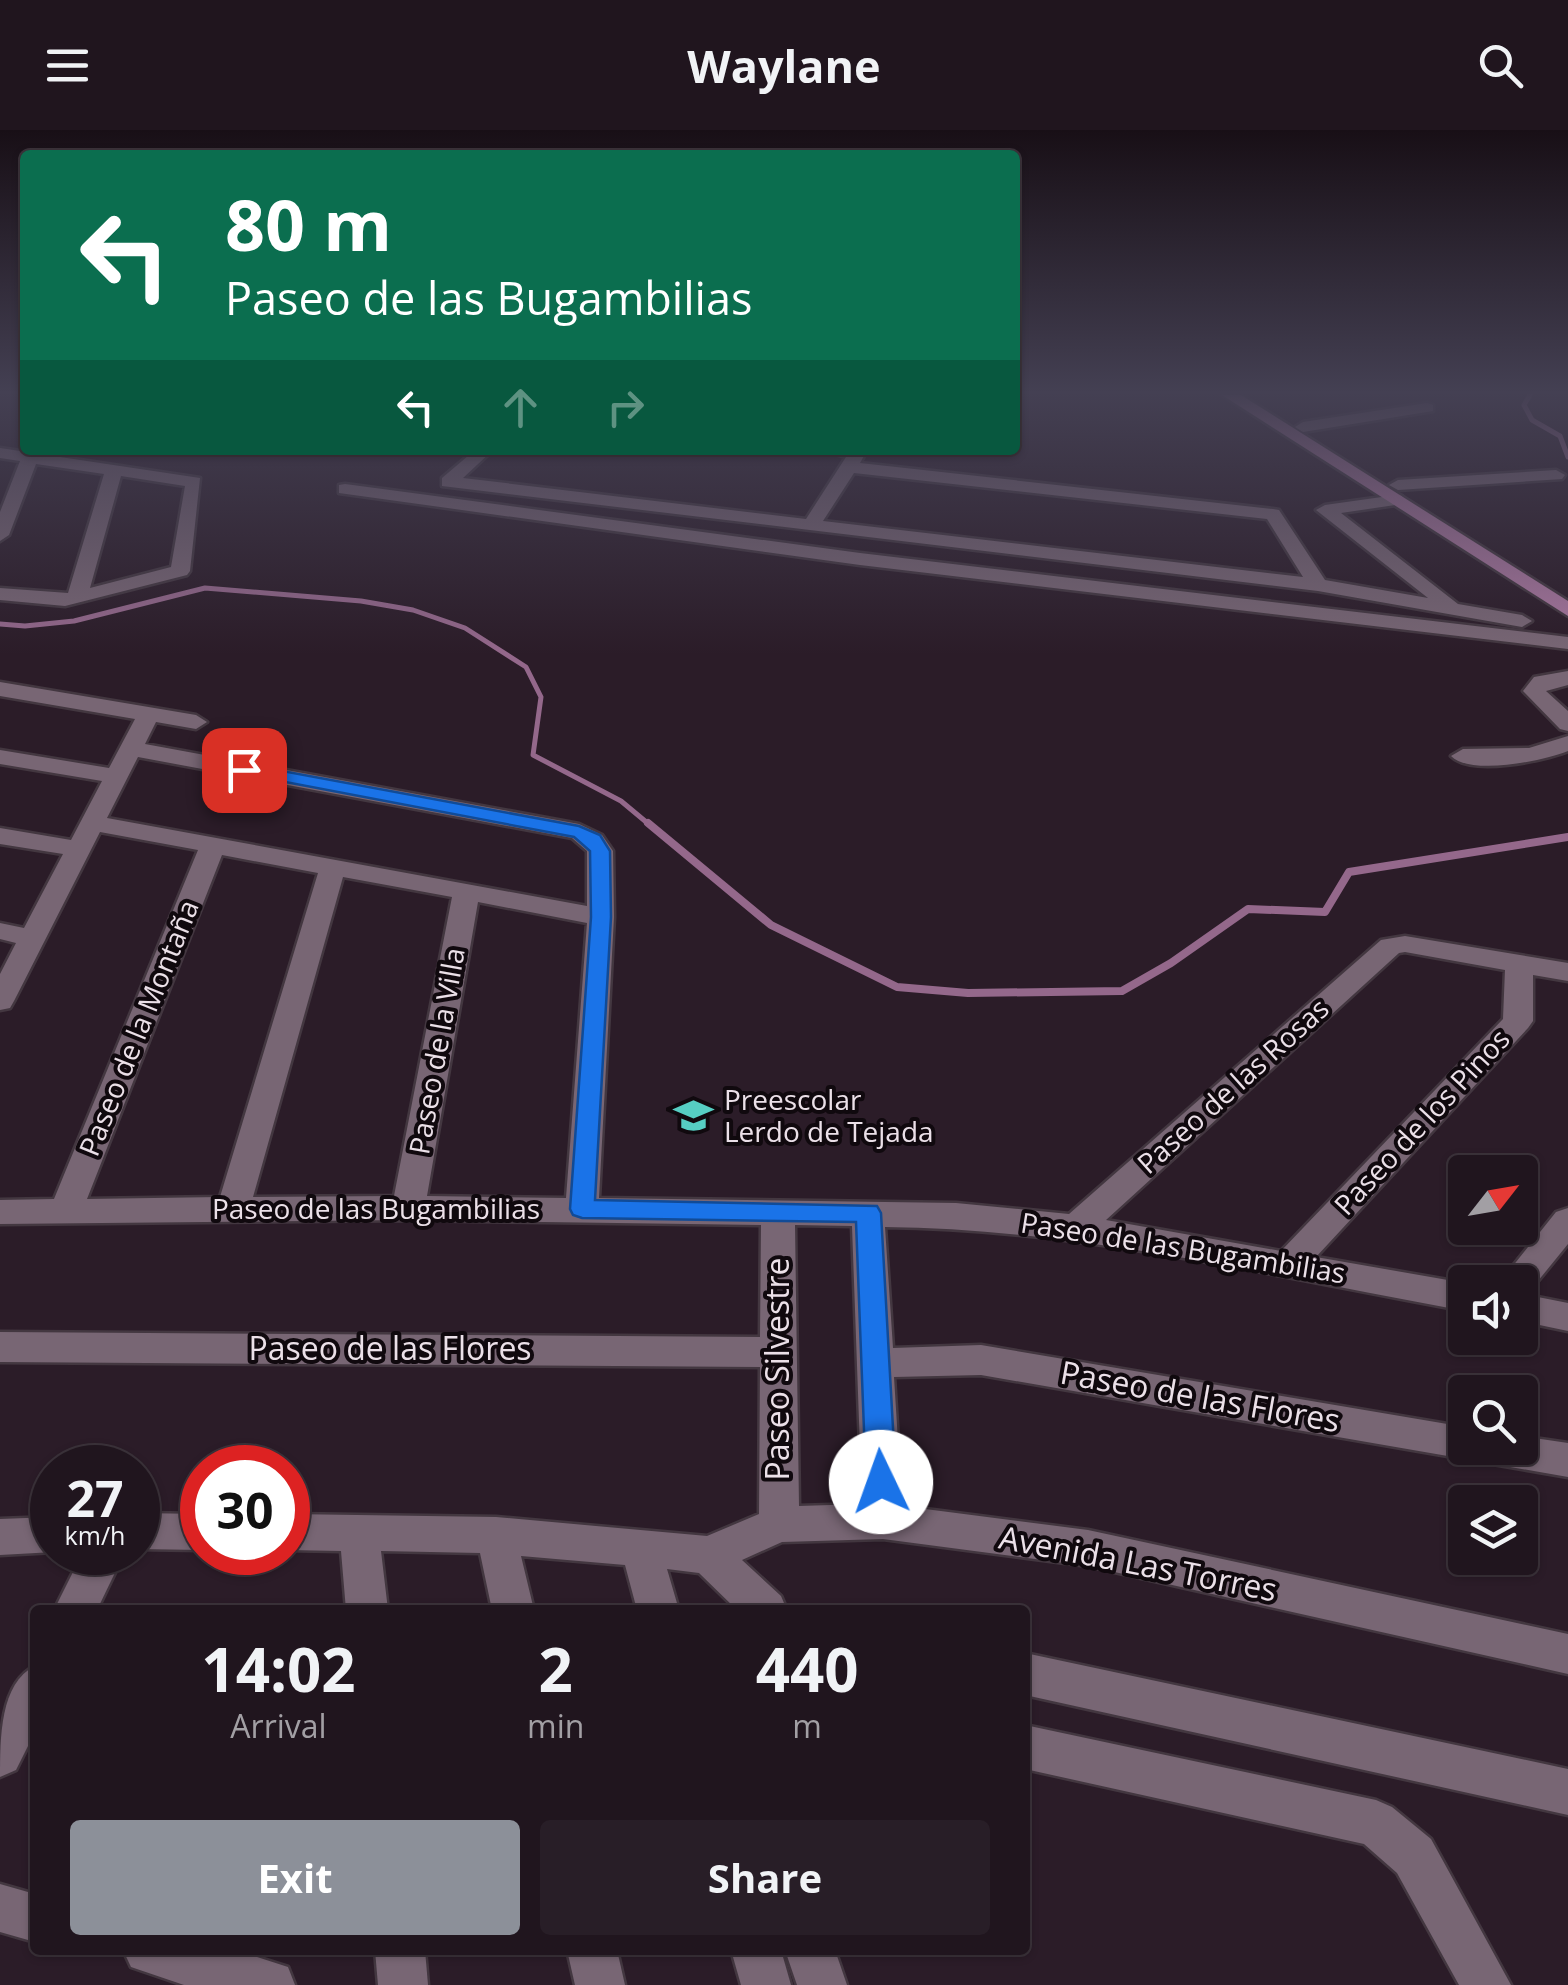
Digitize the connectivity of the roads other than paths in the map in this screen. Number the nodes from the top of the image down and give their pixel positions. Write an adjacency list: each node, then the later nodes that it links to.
1 (21, 482): 13 (street)
2 (111, 482): 17 (street)
3 (191, 482): 17 (street)
4 (449, 482): 12 (street)
5 (839, 482): 12 (street)
6 (987, 482): 14 (street)
7 (1379, 482): 11 (main road)
8 (1382, 482): 11 (main road)
9 (1495, 482): 11 (street)
10 (345, 489): 21 (street)
11 (1397, 492): 15 (main road); 18 (street); 19 (main road)
12 (813, 522): 14 (street)
13 (0, 535)
14 (1318, 586): 18 (street)
15 (1568, 591)
16 (0, 594): 17 (street)
17 (78, 598)
18 (1452, 607): 20 (street)
19 (1568, 610)
20 (1568, 636)
21 (1568, 644)
22 (1568, 678): 26 (street)
23 (0, 689): 24 (street)
24 (149, 714): 25 (street); 28 (street)
25 (196, 722)
26 (1568, 724)
27 (1568, 743): 30 (street)
28 (132, 749): 31 (street); 38 (street)
29 (0, 756): 31 (street)
30 (1463, 756)
31 (116, 776): 32 (street)
32 (92, 823): 34 (street); 35 (street)
33 (0, 836): 35 (street)
34 (213, 844): 36 (street); 47 (street, Paseo de la Montaña)
35 (78, 849): 40 (street)
36 (333, 866): 37 (street); 44 (street)
37 (466, 894): 38 (street); 45 (street, Paseo de la Villa)
38 (601, 917): 46 (street)
39 (0, 932): 40 (street)
40 (32, 938): 43 (street)
41 (1519, 966): 42 (street); 52 (street, Paseo de las Rosas); 53 (street, Paseo de los Pinos)
42 (1568, 972)
43 (0, 1001)
44 (233, 1208): 45 (street, Paseo de las Bugambilias); 47 (street, Paseo de las Bugambilias)
45 (408, 1208): 46 (street, Paseo de las Bugambilias)
46 (582, 1209): 49 (street, Paseo de las Bugambilias)
47 (66, 1211): 48 (street, Paseo de las Bugambilias)
48 (0, 1212)
49 (778, 1213): 50 (street, Paseo de las Bugambilias); 59 (street, Paseo Silvestre)
50 (868, 1213): 52 (street, Paseo de las Bugambilias); 60 (street)
51 (1568, 1222): 54 (street)
52 (1076, 1228): 53 (street, Paseo de las Bugambilias)
53 (1289, 1264): 55 (street, Paseo de las Bugambilias)
54 (1532, 1265)
55 (1448, 1294)
56 (1538, 1311): 57 (street)
57 (1568, 1317)
58 (0, 1347): 59 (street, Paseo de las Flores)
59 (779, 1352): 65 (street, Paseo Silvestre)
60 (875, 1363): 61 (street, Paseo de las Flores); 64 (street)
61 (1448, 1440)
62 (1538, 1455): 63 (street)
63 (1568, 1460)
64 (882, 1521): 65 (street, Avenida Las Torres); 79 (street, Avenida Las Torres)
65 (779, 1524): 72 (street, Avenida Las Torres)
66 (310, 1532): 67 (street, Avenida Las Torres)
67 (359, 1532): 68 (street, Avenida Las Torres); 75 (street)
68 (496, 1535): 71 (street, Avenida Las Torres); 76 (street)
69 (30, 1536): 70 (street)
70 (0, 1538)
71 (641, 1550): 72 (street, Avenida Las Torres); 77 (street)
72 (709, 1555): 78 (street)
73 (93, 1575): 74 (street)
74 (78, 1605)
75 (366, 1605)
76 (512, 1605)
77 (657, 1605)
78 (761, 1605)
79 (1568, 1654)
80 (1030, 1675): 84 (street)
81 (30, 1697): 83 (street)
82 (1030, 1748): 97 (street)
83 (0, 1754)
84 (1568, 1792)
85 (0, 1908): 86 (street)
86 (30, 1917)
87 (165, 1955): 92 (street)
88 (400, 1955): 93 (street)
89 (593, 1955): 94 (street)
90 (757, 1955): 95 (street)
91 (812, 1955): 96 (street)
92 (270, 1985)
93 (403, 1985)
94 (600, 1985)
95 (766, 1985)
96 (822, 1985)
97 (1486, 1985)

